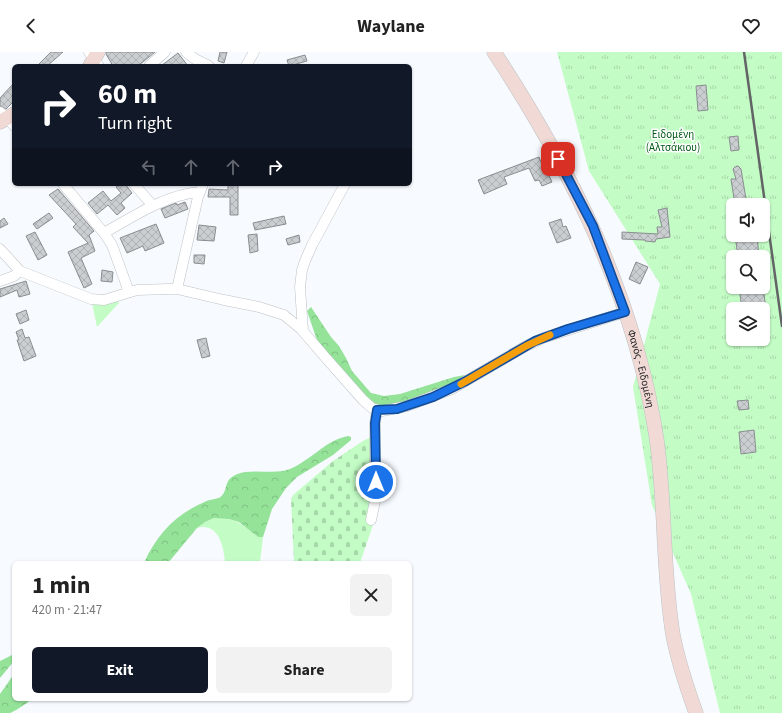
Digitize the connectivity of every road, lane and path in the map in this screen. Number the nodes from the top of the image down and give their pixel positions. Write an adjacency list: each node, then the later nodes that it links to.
1 (165, 52): 5 (street)
2 (186, 52): 6 (street)
3 (254, 52): 7 (street)
4 (494, 52): 19 (street, Φανός - Ειδομένη)
5 (151, 64)
6 (205, 64)
7 (247, 64)
8 (65, 186): 13 (street)
9 (136, 186): 12 (street)
10 (344, 186): 20 (street)
11 (201, 188): 12 (street); 17 (street)
12 (153, 206): 13 (street)
13 (104, 233): 18 (street)
14 (0, 249): 15 (street)
15 (20, 271): 16 (street); 18 (street)
16 (0, 281)
17 (177, 289): 18 (street); 20 (street)
18 (129, 292)
19 (625, 312): 21 (street); 23 (street, Φανός - Ειδομένη)
20 (303, 331): 21 (street)
21 (377, 410): 22 (street)
22 (371, 520)
23 (696, 713)

